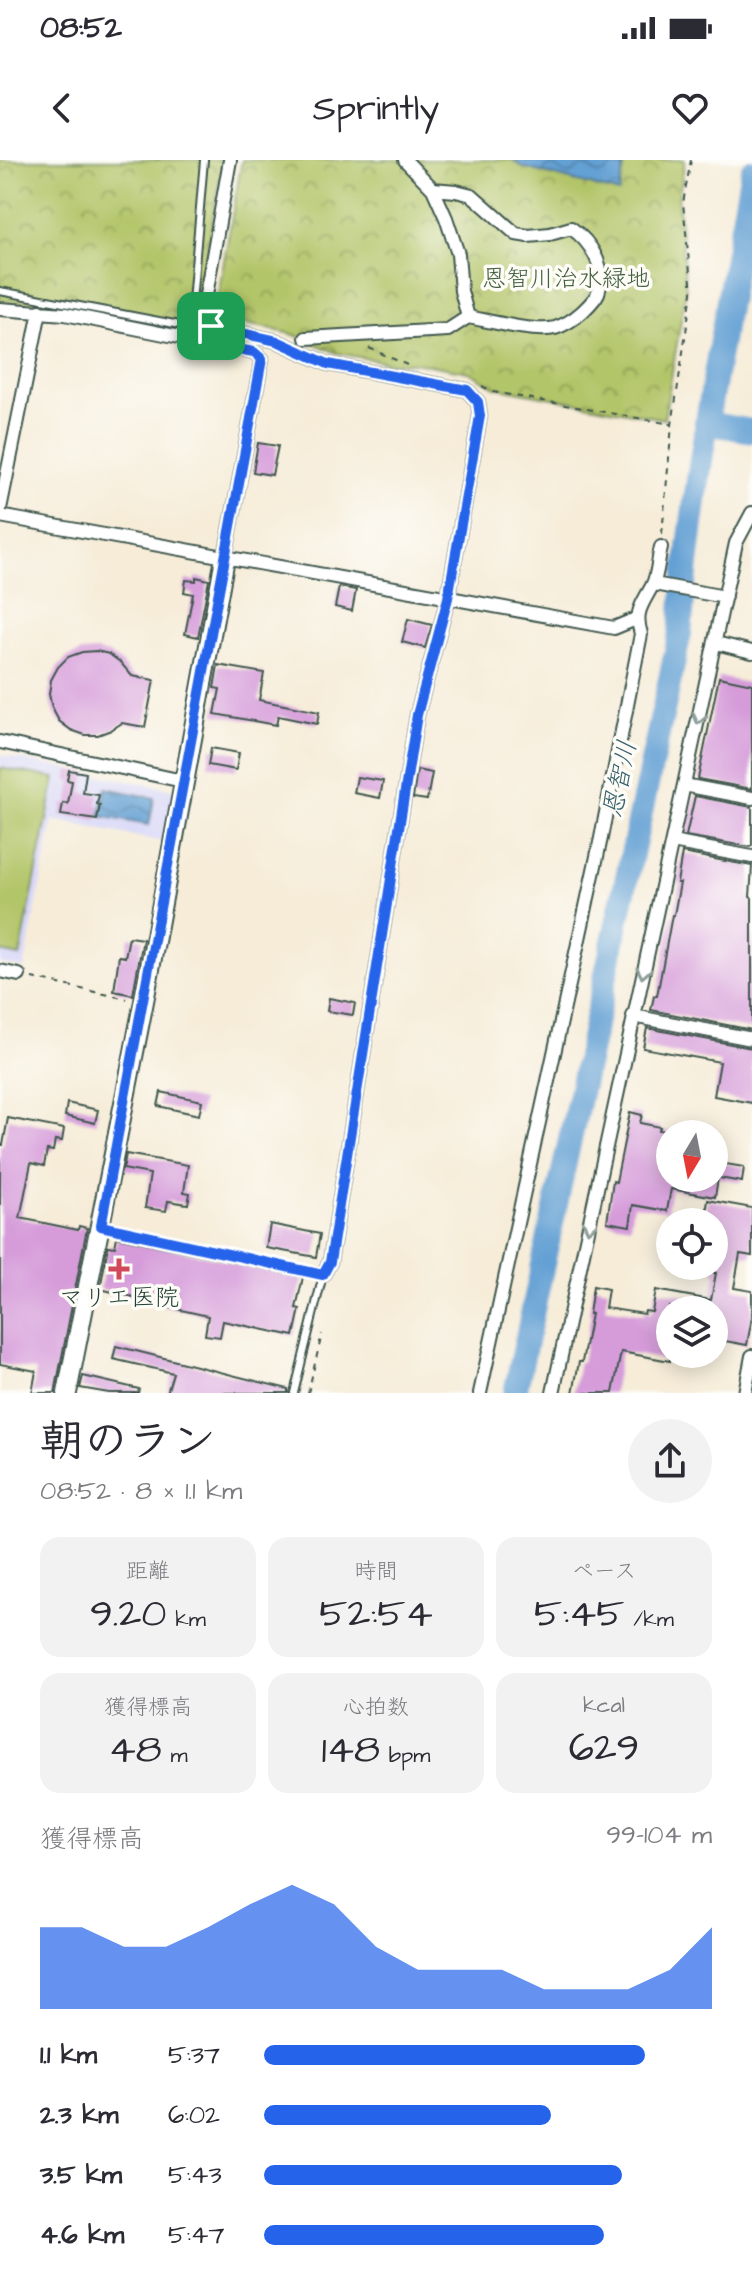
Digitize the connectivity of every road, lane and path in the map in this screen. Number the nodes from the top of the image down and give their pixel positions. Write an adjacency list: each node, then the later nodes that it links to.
1 (204, 160): 7 (lane)
2 (230, 160): 8 (street)
3 (405, 160): 5 (street)
4 (691, 160): 18 (path)
5 (433, 189): 11 (street); 11 (street)
6 (0, 291): 7 (lane)
7 (192, 302): 8 (lane)
8 (205, 308): 12 (street)
9 (0, 309): 10 (street)
10 (40, 311): 15 (street); 19 (street)
11 (468, 317): 13 (street)
12 (211, 326): 15 (street); 26 (street)
13 (363, 334): 14 (street); 16 (path)
14 (306, 338)
15 (194, 341): 23 (street)
16 (416, 368)
17 (479, 384): 18 (path)
18 (672, 425): 22 (path)
19 (0, 509)
20 (752, 513): 25 (street)
21 (0, 516): 23 (street)
22 (661, 547): 24 (street)
23 (225, 558): 26 (street); 31 (street)
24 (654, 584): 25 (street); 27 (street)
25 (725, 597): 28 (street)
26 (448, 598): 27 (street); 42 (street)
27 (636, 619): 49 (street)
28 (716, 643): 29 (street); 32 (street, one-way to 32)
29 (752, 652)
30 (0, 742): 31 (street)
31 (183, 781): 38 (street)
32 (684, 785): 33 (street); 34 (street)
33 (752, 798)
34 (672, 842): 35 (street); 39 (street, one-way to 39)
35 (752, 857)
36 (0, 971): 37 (street)
37 (19, 975): 38 (path)
38 (144, 1002): 41 (street)
39 (633, 1016): 40 (street); 50 (street, one-way to 50)
40 (752, 1039)
41 (101, 1226): 42 (lane); 46 (street)
42 (323, 1275): 47 (lane)
43 (322, 1334): 48 (path)
44 (752, 1356): 45 (street)
45 (750, 1374): 51 (street)
46 (67, 1393)
47 (294, 1393)
48 (308, 1393)
49 (480, 1393)
50 (553, 1393)
51 (745, 1393)

